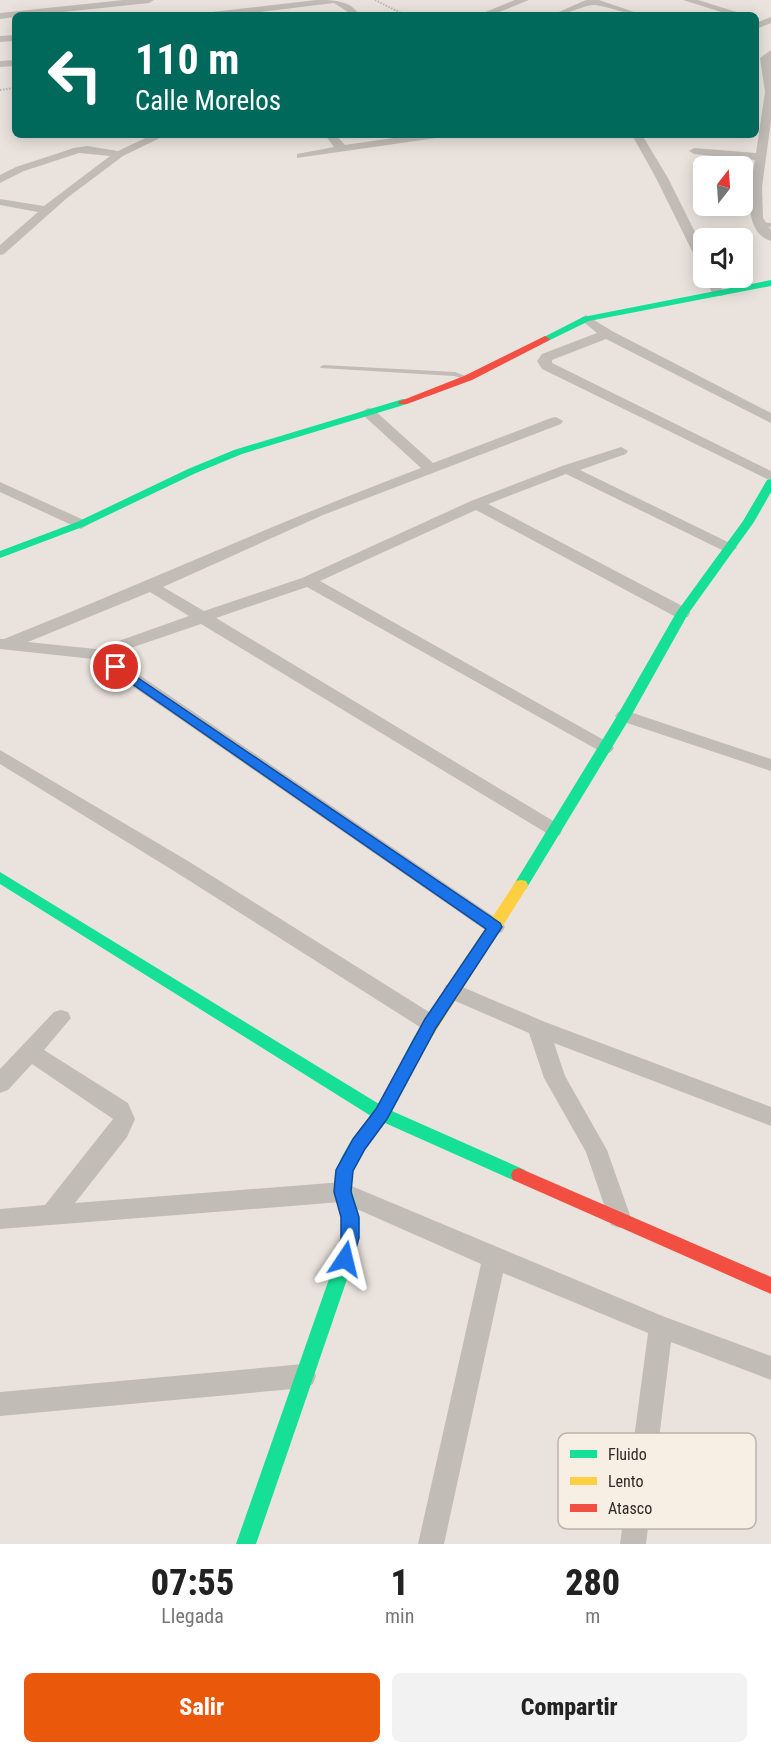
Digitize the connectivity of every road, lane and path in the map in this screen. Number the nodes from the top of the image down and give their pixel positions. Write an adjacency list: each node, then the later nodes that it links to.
1 (375, 0): 11 (path)
2 (524, 0): 12 (street)
3 (593, 0): 13 (street); 14 (street)
4 (688, 0): 15 (street)
5 (338, 1): 9 (street); 10 (street)
6 (142, 2): 7 (street)
7 (90, 3): 8 (street)
8 (28, 12)
9 (239, 12)
10 (353, 12)
11 (399, 12)
12 (491, 12)
13 (564, 12)
14 (629, 12)
15 (730, 12)
16 (771, 53): 17 (street)
17 (770, 98): 18 (street)
18 (767, 124): 26 (street)
19 (154, 138): 25 (street)
20 (333, 138): 23 (street)
21 (405, 138): 23 (street)
22 (639, 138): 36 (street)
23 (342, 149): 27 (street)
24 (694, 151): 26 (street)
25 (119, 154): 28 (street); 32 (street)
26 (764, 155): 29 (street)
27 (301, 156)
28 (0, 180)
29 (756, 187): 30 (street); 33 (street)
30 (771, 189)
31 (0, 202): 32 (street)
32 (46, 210): 37 (street)
33 (759, 224): 34 (lane); 35 (street)
34 (771, 225)
35 (771, 237)
36 (693, 241)
37 (0, 251)
38 (771, 284): 40 (street)
39 (715, 288): 40 (street)
40 (718, 293): 41 (street)
41 (586, 319): 42 (street); 44 (street)
42 (607, 334): 46 (street); 51 (street)
43 (323, 367): 44 (lane)
44 (468, 378): 45 (street)
45 (368, 412): 49 (street); 55 (street)
46 (771, 418)
47 (556, 421): 49 (street)
48 (621, 451): 50 (street)
49 (430, 468): 59 (street)
50 (567, 469): 54 (street); 56 (street)
51 (771, 477)
52 (771, 482): 56 (street)
53 (0, 486): 55 (street)
54 (476, 504): 58 (street); 60 (street)
55 (81, 524): 57 (street)
56 (729, 548): 60 (street)
57 (0, 555)
58 (308, 581): 61 (street); 65 (street)
59 (152, 586): 61 (street); 62 (street)
60 (682, 613): 64 (street)
61 (204, 617): 63 (street); 68 (street)
62 (1, 646): 63 (street)
63 (97, 654): 70 (street)
64 (624, 716): 65 (street); 67 (street)
65 (604, 748): 68 (street)
66 (0, 756): 73 (street)
67 (771, 765)
68 (553, 830): 70 (street)
69 (0, 877): 77 (street)
70 (495, 927): 71 (street)
71 (453, 991): 73 (street); 74 (street)
72 (61, 1018): 75 (street)
73 (430, 1023): 77 (street)
74 (538, 1028): 78 (street); 81 (street)
75 (30, 1052): 76 (street); 80 (street)
76 (0, 1084)
77 (382, 1114): 79 (street); 81 (street)
78 (771, 1117)
79 (342, 1192): 80 (street); 83 (street); 87 (street)
80 (53, 1213): 82 (street)
81 (619, 1218): 84 (street)
82 (0, 1219)
83 (494, 1258): 85 (street); 92 (street)
84 (771, 1286)
85 (662, 1327): 86 (street); 89 (street)
86 (771, 1368)
87 (304, 1376): 88 (street); 91 (street)
88 (0, 1404)
89 (648, 1433)
90 (635, 1529): 93 (street)
91 (246, 1544)
92 (431, 1544)
93 (633, 1544)

